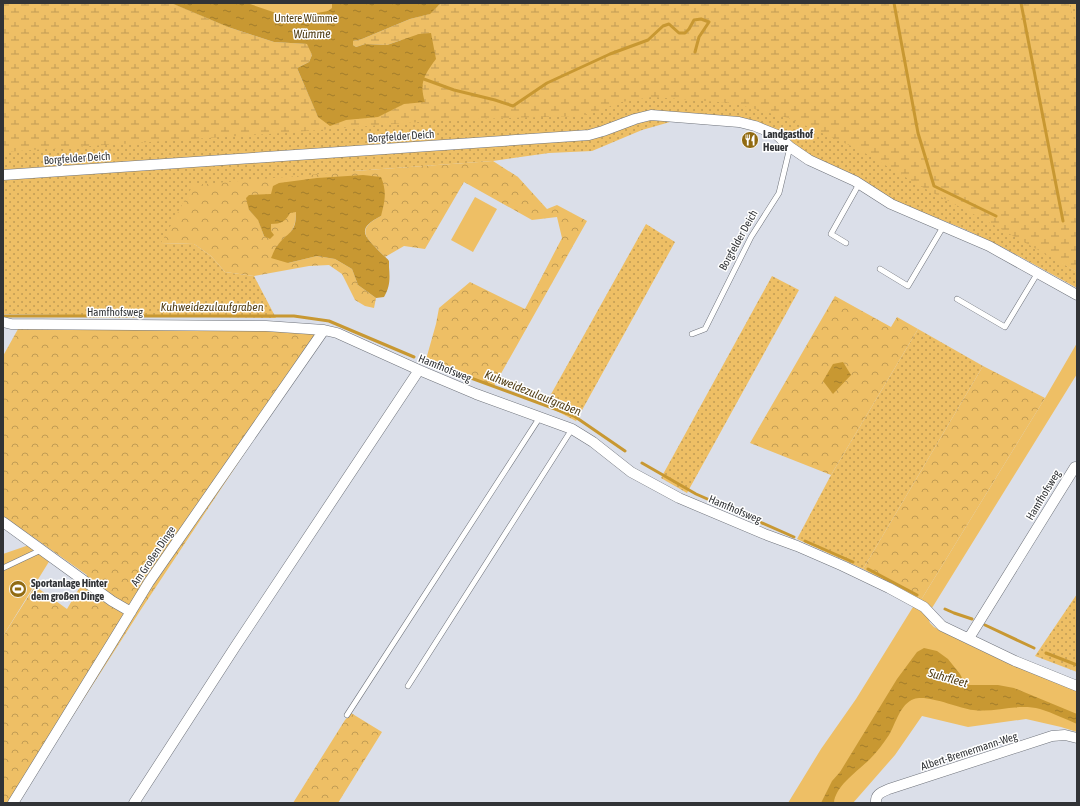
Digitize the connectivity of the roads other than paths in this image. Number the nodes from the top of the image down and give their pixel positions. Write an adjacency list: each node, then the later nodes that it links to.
1 (790, 147): 2 (street, Borgfelder Deich); 3 (street, Borgfelder Deich); 12 (lane, Borgfelder Deich)
2 (3, 175)
3 (859, 184): 4 (street, Borgfelder Deich); 5 (lane)
4 (943, 227): 6 (lane); 7 (street, Borgfelder Deich)
5 (846, 243)
6 (880, 269)
7 (1037, 274): 8 (street, Borgfelder Deich); 9 (lane)
8 (1077, 295)
9 (957, 298)
10 (3, 322): 11 (street, Hamfhofsweg)
11 (324, 330): 13 (street, Hamfhofsweg); 20 (street, Am Großen Dinge)
12 (692, 334)
13 (419, 370): 14 (street, Hamfhofsweg); 27 (street)
14 (540, 417): 15 (street, Hamfhofsweg); 24 (lane)
15 (572, 429): 21 (street, Hamfhofsweg); 22 (lane)
16 (1075, 467): 21 (street, Hamfhofsweg)
17 (3, 522): 18 (street)
18 (41, 550): 19 (lane); 20 (street)
19 (3, 568)
20 (131, 612): 26 (street, Am Großen Dinge)
21 (969, 638): 23 (street, Hamfhofsweg)
22 (408, 686)
23 (1077, 686)
24 (347, 715)
25 (1077, 738): 28 (street, Albert-Bremermann-Weg)
26 (12, 803)
27 (134, 803)
28 (876, 803)

